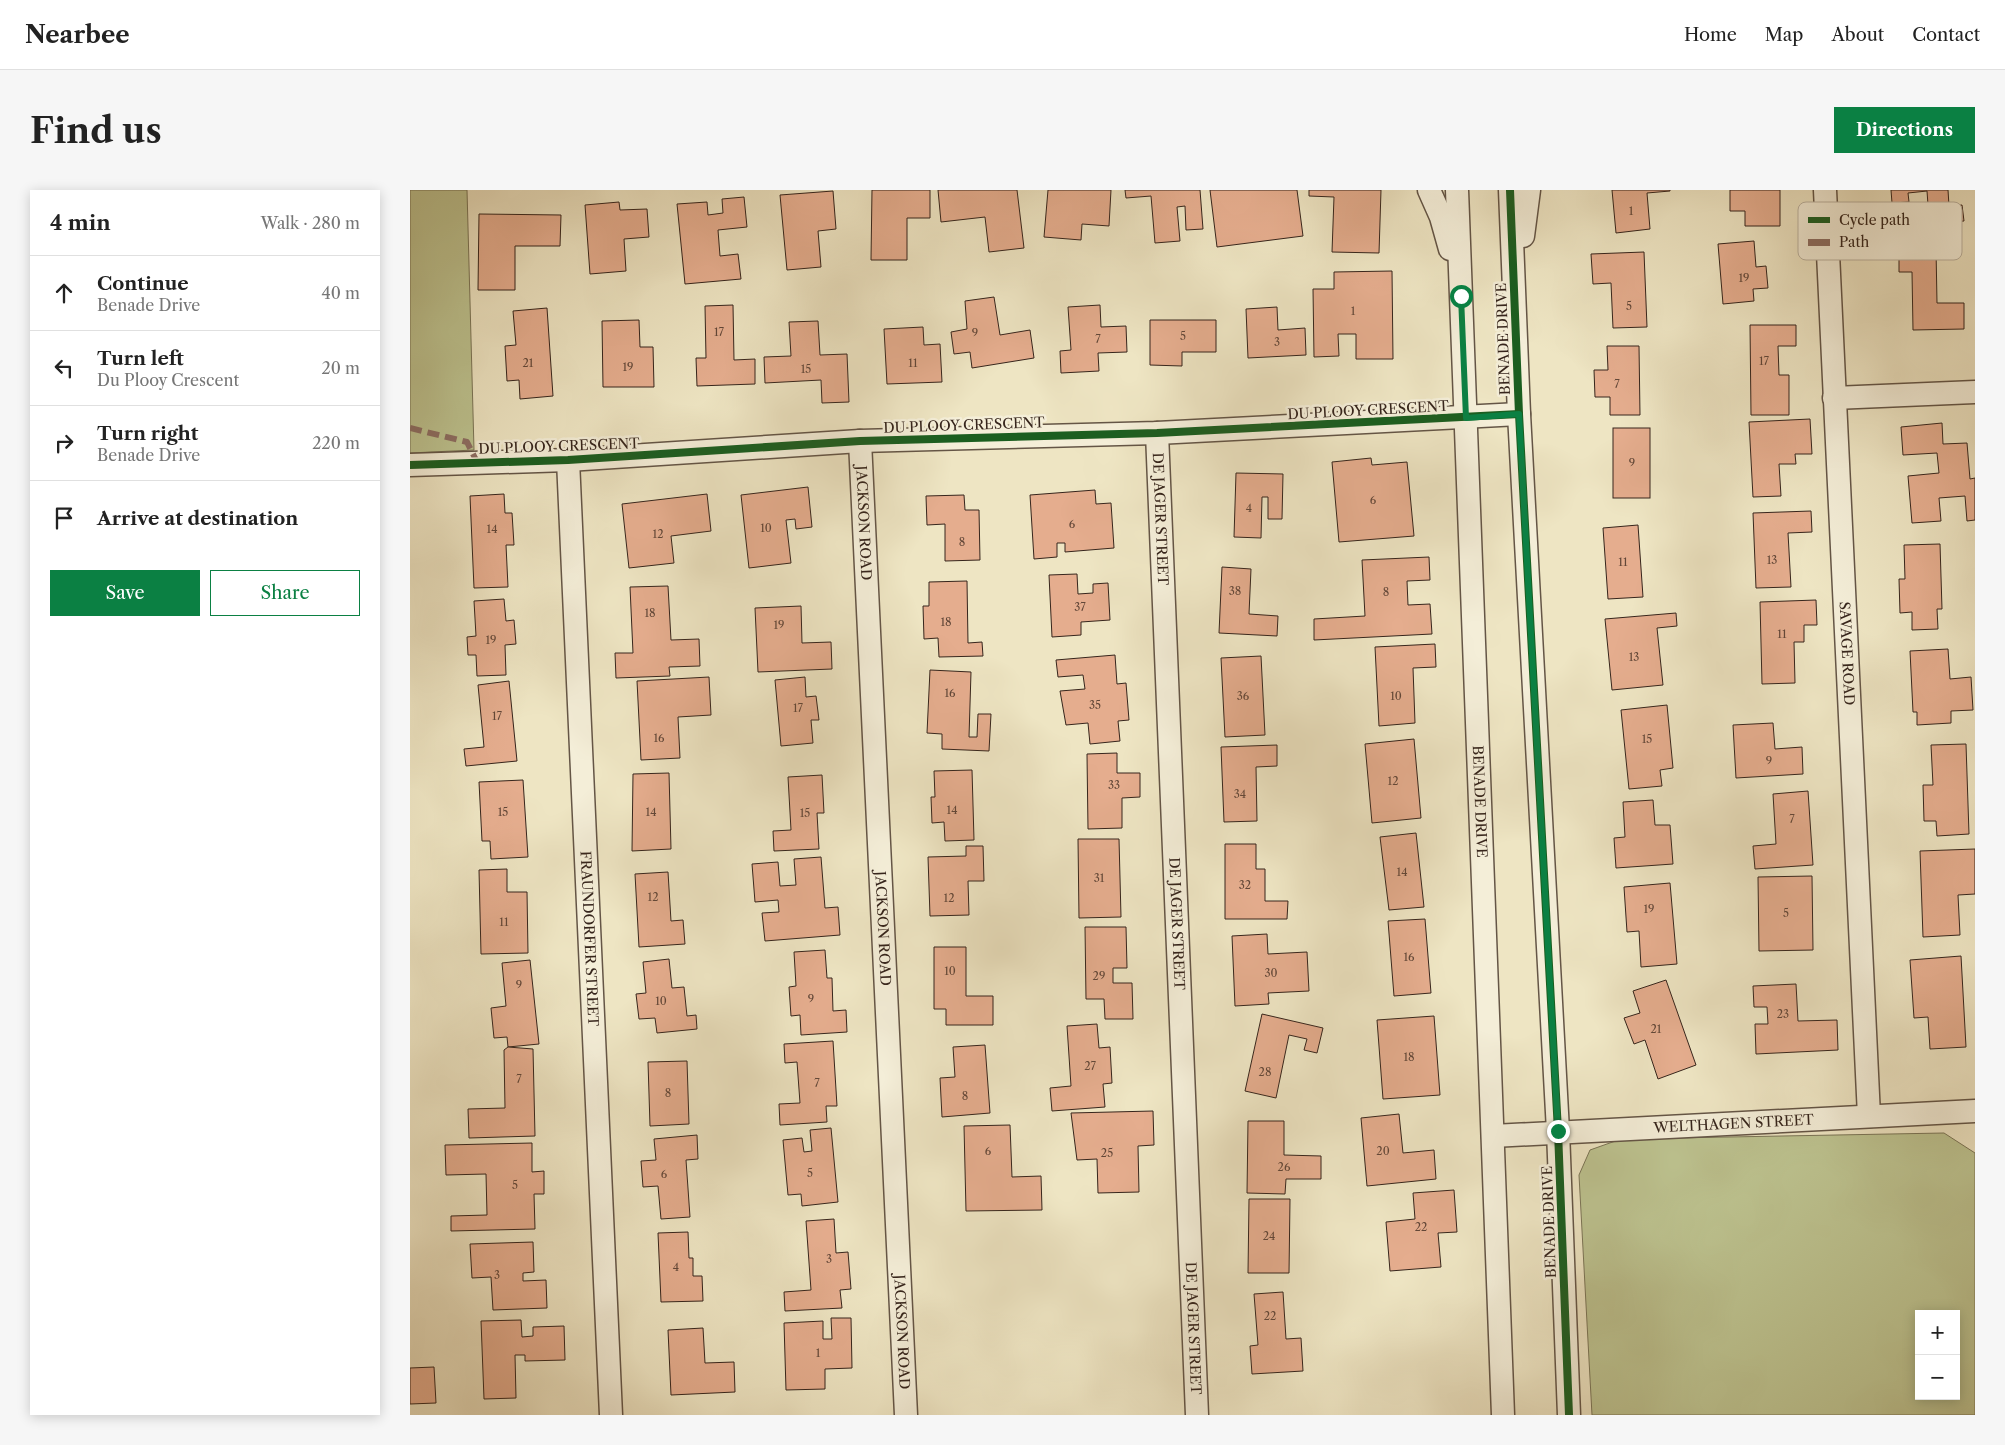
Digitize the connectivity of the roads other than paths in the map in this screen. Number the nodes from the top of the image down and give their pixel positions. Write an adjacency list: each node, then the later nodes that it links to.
1 (1429, 190): 6 (street)
2 (1457, 190): 6 (street, BENADE DRIVE)
3 (1510, 190): 7 (street, BENADE DRIVE)
4 (1529, 190): 7 (street)
5 (1828, 260): 9 (street, SAVAGE ROAD)
6 (1461, 296): 11 (street, BENADE DRIVE)
7 (1514, 313): 10 (street, BENADE DRIVE)
8 (1975, 392): 9 (street)
9 (1834, 398): 17 (street, SAVAGE ROAD)
10 (1519, 414): 11 (street, DU PLOOY CRESCENT); 18 (street, BENADE DRIVE)
11 (1466, 418): 12 (street, DU PLOOY CRESCENT); 19 (street, BENADE DRIVE)
12 (1157, 433): 13 (street, DU PLOOY CRESCENT); 22 (street, DE JAGER STREET)
13 (860, 441): 14 (street, DU PLOOY CRESCENT); 21 (street, JACKSON ROAD)
14 (568, 460): 15 (street, DU PLOOY CRESCENT); 20 (street, FRAUNDORFER STREET)
15 (410, 465)
16 (1975, 1111): 17 (street, WELTHAGEN STREET)
17 (1869, 1116): 18 (street, WELTHAGEN STREET)
18 (1558, 1131): 19 (street, WELTHAGEN STREET); 24 (street, BENADE DRIVE)
19 (1493, 1136): 23 (street, BENADE DRIVE)
20 (611, 1415)
21 (906, 1415)
22 (1197, 1415)
23 (1503, 1415)
24 (1569, 1415)

